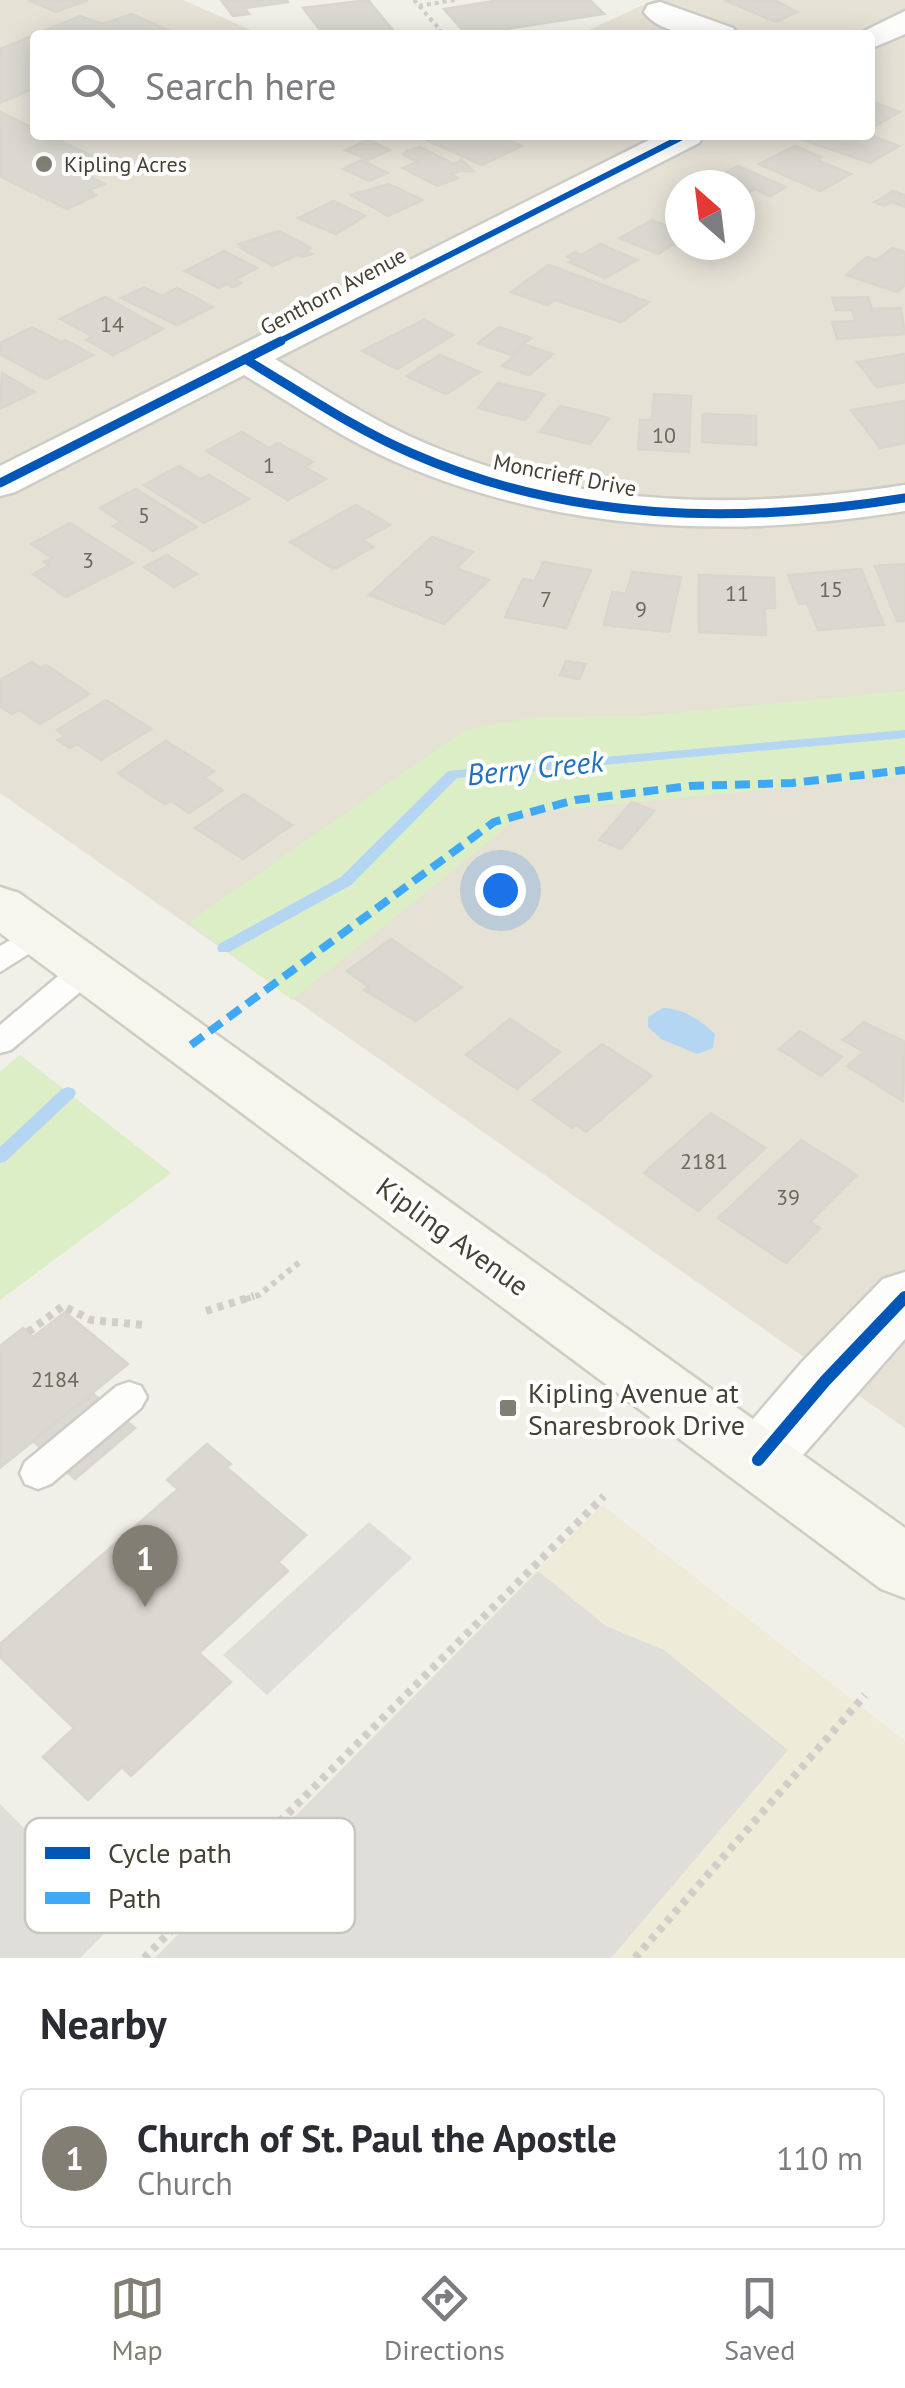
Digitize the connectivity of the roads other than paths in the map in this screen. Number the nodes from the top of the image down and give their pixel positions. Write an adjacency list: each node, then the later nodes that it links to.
1 (660, 12): 3 (street)
2 (905, 21): 4 (street)
3 (708, 30)
4 (875, 36)
5 (676, 140): 6 (street, Genthorn Avenue)
6 (245, 360): 7 (street, Genthorn Avenue); 8 (street, Moncrieff Drive)
7 (0, 483)
8 (905, 498)
9 (13, 934): 10 (main road, Kipling Avenue)
10 (94, 973): 11 (lane); 14 (main road, Kipling Avenue)
11 (0, 1042)
12 (905, 1297): 14 (street)
13 (129, 1396): 15 (lane)
14 (758, 1460): 16 (main road, Kipling Avenue)
15 (38, 1473)
16 (905, 1567)

